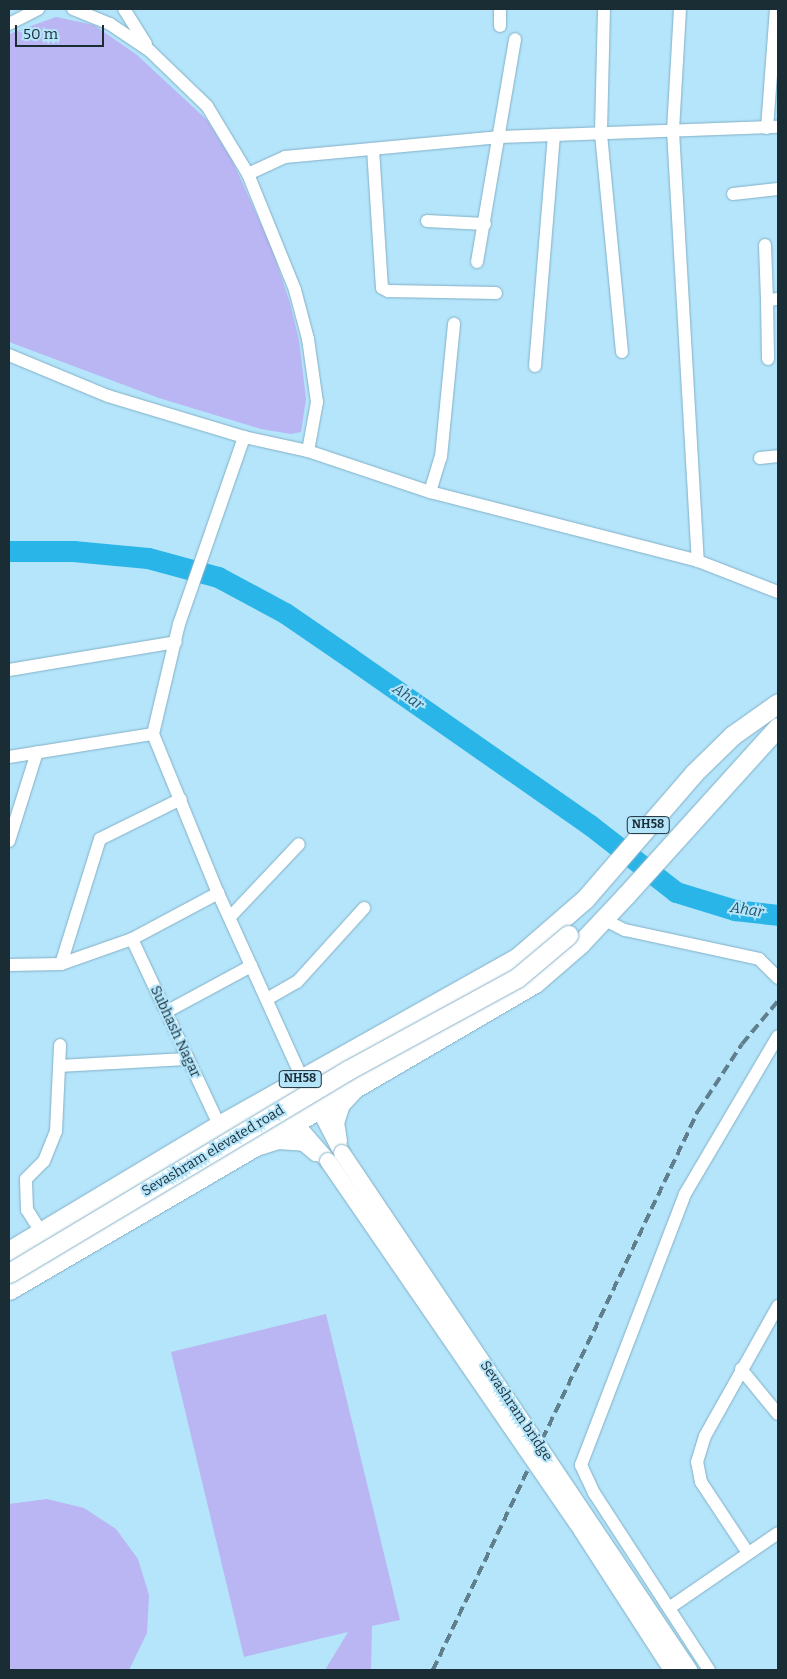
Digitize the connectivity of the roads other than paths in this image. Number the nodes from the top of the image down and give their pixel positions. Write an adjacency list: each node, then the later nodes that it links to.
1 (38, 9): 8 (street)
2 (73, 9): 11 (street)
3 (124, 9): 11 (street)
4 (500, 9): 9 (street)
5 (604, 9): 14 (street)
6 (680, 9): 13 (street)
7 (776, 9): 12 (street)
8 (9, 24)
9 (500, 26)
10 (515, 39): 16 (street)
11 (150, 51): 18 (street)
12 (773, 127): 13 (street)
13 (673, 131): 14 (street); 37 (street)
14 (601, 134): 15 (street); 28 (street)
15 (554, 135): 16 (street); 31 (street)
16 (500, 137): 17 (street); 22 (street)
17 (373, 149): 18 (street); 25 (street)
18 (248, 174): 33 (street)
19 (778, 189): 20 (street)
20 (733, 194)
21 (427, 221): 22 (street)
22 (485, 224): 24 (street)
23 (765, 245): 26 (street)
24 (477, 262)
25 (496, 293)
26 (772, 299): 30 (street)
27 (454, 324): 36 (street)
28 (622, 352)
29 (9, 355): 32 (street)
30 (768, 359)
31 (535, 366)
32 (244, 437): 33 (street); 39 (street)
33 (308, 451): 36 (street)
34 (778, 456): 35 (street)
35 (760, 458)
36 (430, 492): 37 (street)
37 (698, 561): 38 (street)
38 (778, 592)
39 (176, 642): 40 (street); 43 (street)
40 (9, 670)
41 (778, 703): 50 (highway, NH58)
42 (778, 727): 53 (highway, NH58)
43 (153, 734): 44 (street); 46 (street)
44 (37, 752): 45 (street); 47 (street)
45 (9, 756)
46 (180, 799): 49 (street); 56 (street)
47 (9, 841)
48 (299, 844): 52 (street)
49 (218, 893): 52 (street); 55 (street)
50 (584, 899): 54 (highway); 66 (highway, NH58)
51 (364, 908): 60 (street)
52 (230, 917): 58 (street)
53 (601, 918): 54 (highway); 59 (street); 67 (highway, NH58)
54 (568, 935): 76 (highway, Sevashram elevated road, bridge)
55 (132, 939): 56 (street); 61 (street, Subhash Nagar)
56 (61, 964): 57 (street)
57 (9, 965)
58 (251, 966): 60 (street); 61 (street)
59 (778, 978)
60 (267, 999): 66 (street)
61 (166, 1012): 64 (street, Subhash Nagar)
62 (778, 1036): 83 (street)
63 (60, 1045): 65 (street)
64 (185, 1058): 65 (street); 71 (street, Subhash Nagar)
65 (60, 1066): 74 (street)
66 (302, 1078): 68 (highway, NH58); 69 (main road)
67 (362, 1083): 69 (highway, NH58); 73 (main road)
68 (271, 1096): 70 (main road); 71 (highway, NH58)
69 (320, 1109): 70 (highway, NH58); 73 (main road)
70 (296, 1124): 72 (highway, NH58); 73 (main road)
71 (219, 1125): 74 (highway, NH58)
72 (256, 1148): 73 (main road); 77 (highway, NH58)
73 (335, 1157): 84 (main road, Sevashram bridge, bridge); 85 (main road, Sevashram bridge, bridge)
74 (41, 1232): 75 (highway, NH58)
75 (9, 1251)
76 (9, 1273)
77 (9, 1290)
78 (778, 1306): 79 (street)
79 (741, 1369): 80 (street); 82 (street)
80 (778, 1414)
81 (778, 1533): 82 (street)
82 (748, 1553): 83 (street)
83 (669, 1608): 86 (street)
84 (672, 1670)
85 (688, 1670)
86 (709, 1670)

